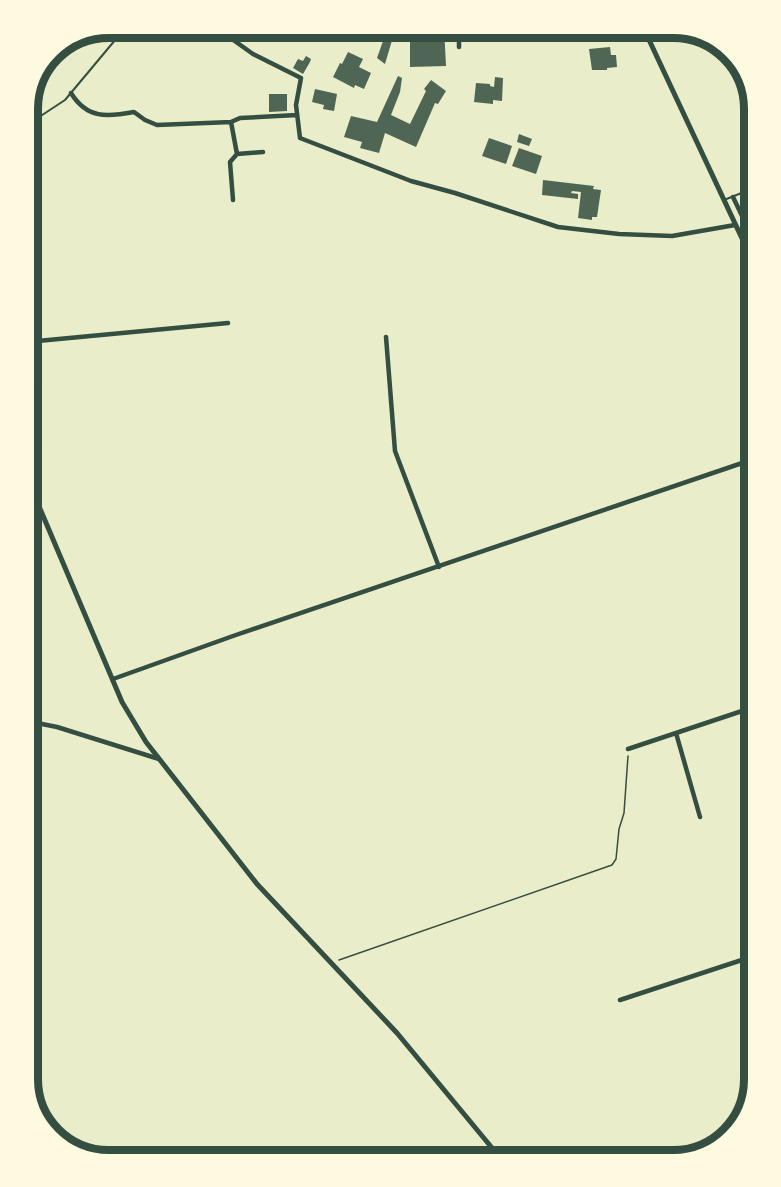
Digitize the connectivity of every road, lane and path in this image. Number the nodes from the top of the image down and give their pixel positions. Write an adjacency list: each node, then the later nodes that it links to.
1 (117, 38): 6 (lane)
2 (230, 38): 7 (street)
3 (459, 38): 5 (street)
4 (648, 38): 15 (street)
5 (459, 47)
6 (71, 93): 8 (lane); 9 (street)
7 (297, 115): 9 (street); 17 (street)
8 (38, 117)
9 (231, 122): 11 (street)
10 (263, 152): 11 (street)
11 (237, 154): 14 (street)
12 (744, 192): 13 (lane)
13 (734, 197): 15 (lane); 16 (street)
14 (233, 200)
15 (724, 200): 17 (street)
16 (744, 219)
17 (735, 225): 18 (street)
18 (744, 243)
19 (228, 323): 21 (street)
20 (386, 337): 24 (street)
21 (38, 341)
22 (744, 462): 24 (street)
23 (38, 504): 25 (street)
24 (439, 567): 25 (street)
25 (112, 679): 30 (street)
26 (744, 710): 28 (street)
27 (38, 724): 30 (street)
28 (676, 733): 29 (street); 31 (street)
29 (628, 749): 33 (path)
30 (159, 759): 33 (street)
31 (700, 817)
32 (744, 959): 34 (street)
33 (331, 963): 35 (street)
34 (620, 1000)
35 (493, 1150)

